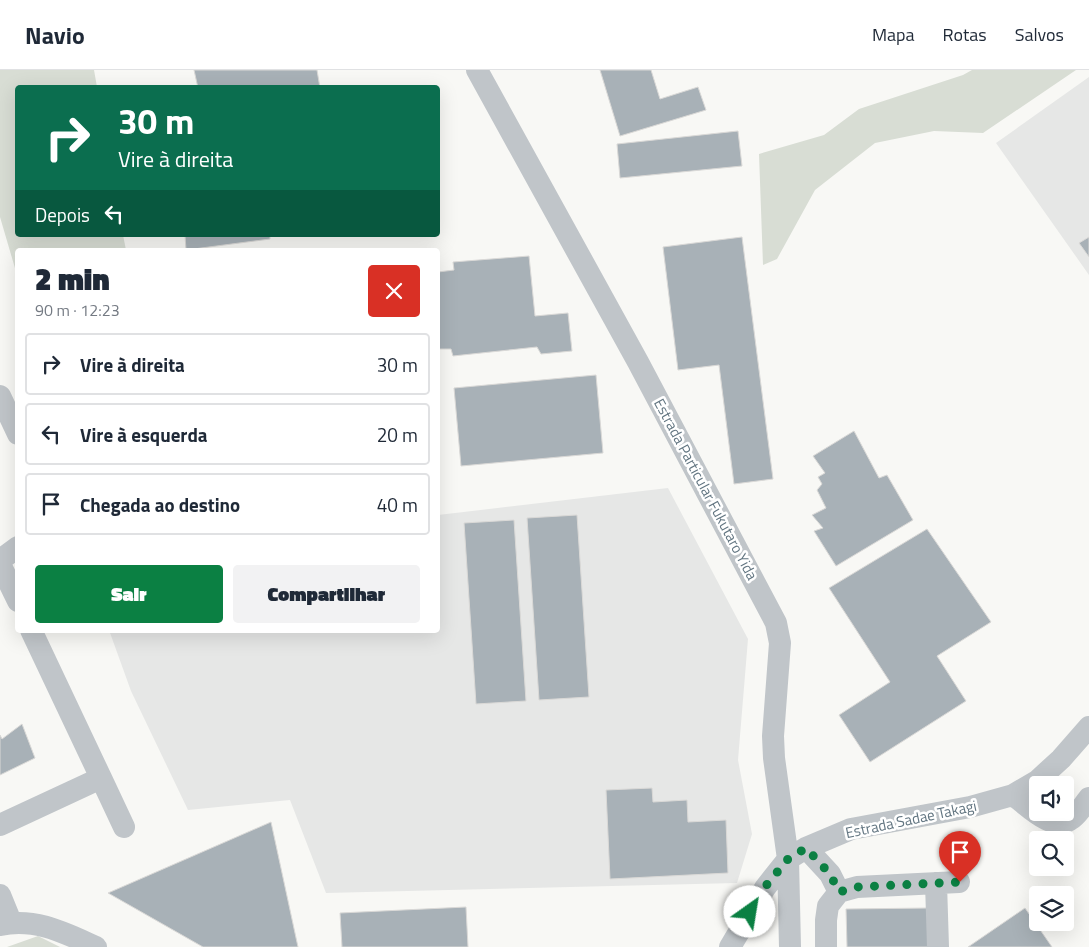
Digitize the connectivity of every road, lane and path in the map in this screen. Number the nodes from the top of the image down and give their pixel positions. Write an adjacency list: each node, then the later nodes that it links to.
1 (477, 70): 15 (street, Estrada Particular Fukutaro Yida)
2 (0, 396): 3 (street)
3 (15, 428)
4 (15, 549): 5 (street)
5 (0, 560)
6 (0, 564): 7 (street)
7 (15, 595)
8 (32, 633): 10 (street)
9 (1089, 727): 11 (street, Estrada Sadae Takagi)
10 (101, 778): 13 (street); 14 (street)
11 (1013, 795): 12 (street); 15 (street, Estrada Sadae Takagi)
12 (1089, 798)
13 (0, 825)
14 (124, 827)
15 (797, 854): 18 (street); 22 (street, Estrada Sadae Takagi); 23 (street, Estrada Particular Fukutaro Yida)
16 (960, 882): 17 (street)
17 (936, 883): 18 (street); 25 (street)
18 (839, 892): 24 (street)
19 (0, 895): 20 (street)
20 (6, 923): 21 (street)
21 (96, 947)
22 (730, 947)
23 (790, 947)
24 (826, 947)
25 (938, 947)

